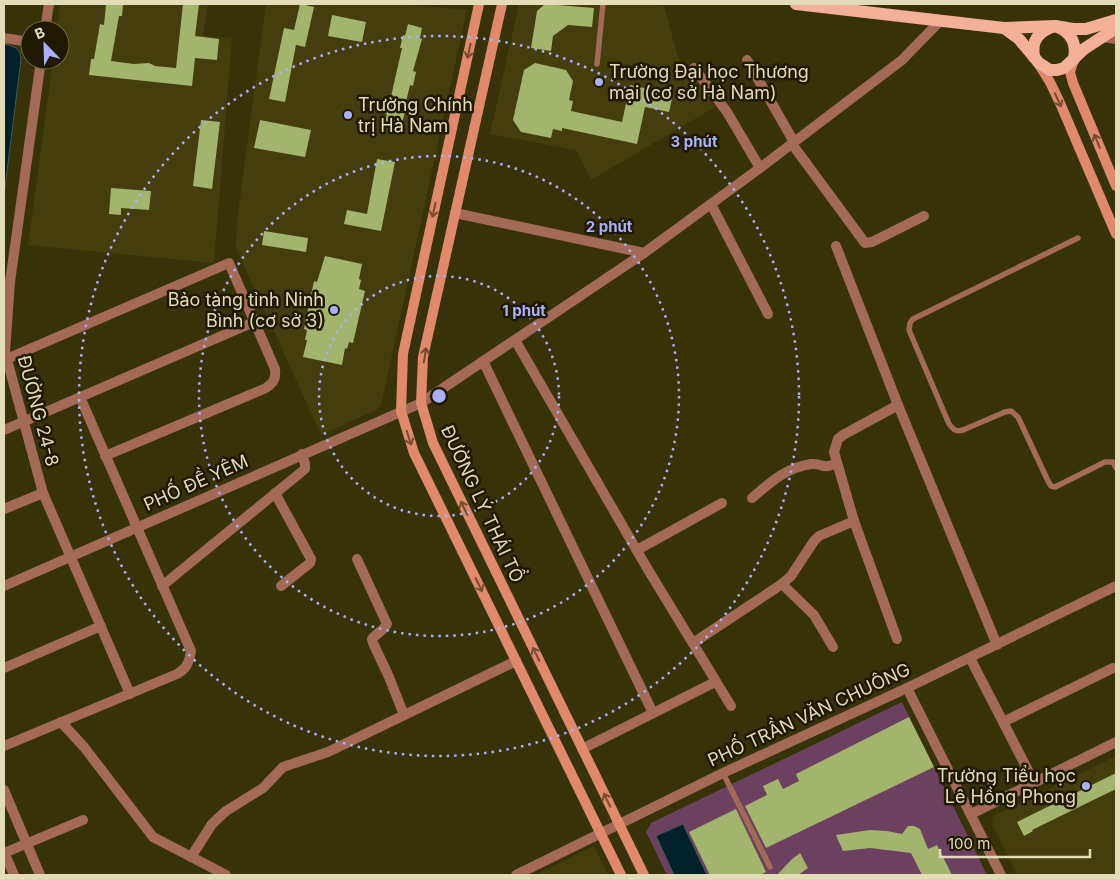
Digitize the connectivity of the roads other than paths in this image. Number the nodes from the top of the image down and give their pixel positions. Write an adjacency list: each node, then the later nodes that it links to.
1 (49, 4): 6 (street)
2 (479, 4): 41 (main road, ĐƯỜNG LÝ THÁI TỔ, one-way to 41)
3 (502, 4): 26 (main road, ĐƯỜNG LÝ THÁI TỔ)
4 (603, 4): 19 (lane)
5 (796, 4): 7 (main road)
6 (47, 20)
7 (940, 20): 10 (main road); 22 (street, PHỐ ĐỀ YÊM)
8 (1116, 20): 9 (main road)
9 (1055, 26): 10 (main road); 16 (main road); 17 (main road)
10 (1004, 28): 16 (main road)
11 (1116, 28): 12 (main road)
12 (1102, 37): 14 (street); 17 (main road)
13 (4, 38): 15 (street)
14 (1116, 39)
15 (20, 40)
16 (1034, 58): 17 (main road); 28 (main road, one-way to 28)
17 (1074, 59): 24 (main road, one-way to 17)
18 (747, 60): 22 (street)
19 (597, 64)
20 (694, 68): 23 (street)
21 (39, 70): 32 (street, ĐƯỜNG 24-8)
22 (793, 143): 23 (street, PHỐ ĐỀ YÊM); 27 (street)
23 (760, 168): 25 (street, PHỐ ĐỀ YÊM)
24 (1116, 186)
25 (711, 204): 31 (street, PHỐ ĐỀ YÊM); 33 (street)
26 (455, 213): 31 (street); 39 (main road, ĐƯỜNG LÝ THÁI TỔ, one-way to 26)
27 (924, 216)
28 (1116, 234)
29 (1078, 238): 47 (lane)
30 (836, 246): 40 (street)
31 (644, 253): 35 (street, PHỐ ĐỀ YÊM)
32 (7, 284): 36 (street, ĐƯỜNG 24-8)
33 (768, 314)
34 (254, 322): 36 (street); 38 (street); 45 (street)
35 (515, 340): 37 (street, PHỐ ĐỀ YÊM); 55 (street)
36 (5, 360): 42 (street, ĐƯỜNG 24-8)
37 (483, 361): 39 (street, PHỐ ĐỀ YÊM); 76 (street)
38 (80, 397): 42 (street); 45 (street)
39 (421, 403): 41 (street, PHỐ ĐỀ YÊM); 82 (main road, ĐƯỜNG LÝ THÁI TỔ, one-way to 39)
40 (898, 405): 46 (street); 66 (street)
41 (401, 411): 44 (street, PHỐ ĐỀ YÊM); 69 (main road, ĐƯỜNG LÝ THÁI TỔ, one-way to 69)
42 (23, 422): 43 (street); 48 (street, ĐƯỜNG 24-8)
43 (4, 430)
44 (302, 454): 49 (street); 54 (street, PHỐ ĐỀ YÊM)
45 (105, 456): 54 (street)
46 (838, 463): 50 (street); 53 (street)
47 (1116, 468)
48 (43, 493): 52 (street); 56 (street, ĐƯỜNG 24-8)
49 (275, 493): 60 (street); 61 (street)
50 (752, 498)
51 (722, 503): 55 (street)
52 (4, 510)
53 (854, 521): 58 (street); 64 (street)
54 (136, 528): 56 (street, PHỐ ĐỀ YÊM); 60 (street)
55 (637, 550): 65 (street)
56 (70, 556): 59 (street, PHỐ ĐỀ YÊM); 63 (street, ĐƯỜNG 24-8)
57 (357, 560): 77 (street)
58 (782, 584): 65 (street); 67 (street)
59 (4, 586)
60 (162, 586): 74 (street)
61 (281, 586)
62 (1116, 586): 66 (street, PHỐ TRẦN VĂN CHUÔNG)
63 (101, 626): 70 (street); 74 (street, ĐƯỜNG 24-8)
64 (896, 639)
65 (693, 643): 72 (street)
66 (997, 645): 68 (street, PHỐ TRẦN VĂN CHUÔNG)
67 (833, 647)
68 (970, 658): 73 (street, PHỐ TRẦN VĂN CHUÔNG); 79 (street)
69 (516, 660): 77 (street); 89 (main road, ĐƯỜNG LÝ THÁI TỔ)
70 (4, 668)
71 (1113, 668): 79 (street)
72 (715, 682): 75 (street); 76 (street)
73 (907, 688): 83 (street, PHỐ TRẦN VĂN CHUÔNG); 86 (street)
74 (130, 694): 78 (street)
75 (731, 706)
76 (653, 713): 82 (street)
77 (404, 715): 92 (street)
78 (61, 722): 81 (street); 92 (street)
79 (1003, 722): 84 (street)
80 (1116, 742): 84 (street)
81 (4, 746)
82 (582, 749): 88 (main road, ĐƯỜNG LÝ THÁI TỔ, one-way to 82)
83 (723, 772): 88 (street, PHỐ TRẦN VĂN CHUÔNG); 93 (lane)
84 (1034, 782): 86 (street)
85 (4, 790): 90 (street)
86 (971, 814): 100 (street)
87 (82, 820): 90 (street)
88 (619, 824): 89 (street, PHỐ TRẦN VĂN CHUÔNG); 99 (main road, ĐƯỜNG LÝ THÁI TỔ)
89 (600, 833): 97 (street, PHỐ TRẦN VĂN CHUÔNG); 98 (main road, ĐƯỜNG LÝ THÁI TỔ)
90 (26, 844): 91 (street); 95 (street)
91 (4, 853): 94 (street)
92 (191, 857): 96 (street)
93 (770, 867)
94 (14, 875)
95 (40, 875)
96 (226, 875)
97 (516, 875)
98 (621, 875)
99 (644, 875)
100 (1001, 875)

